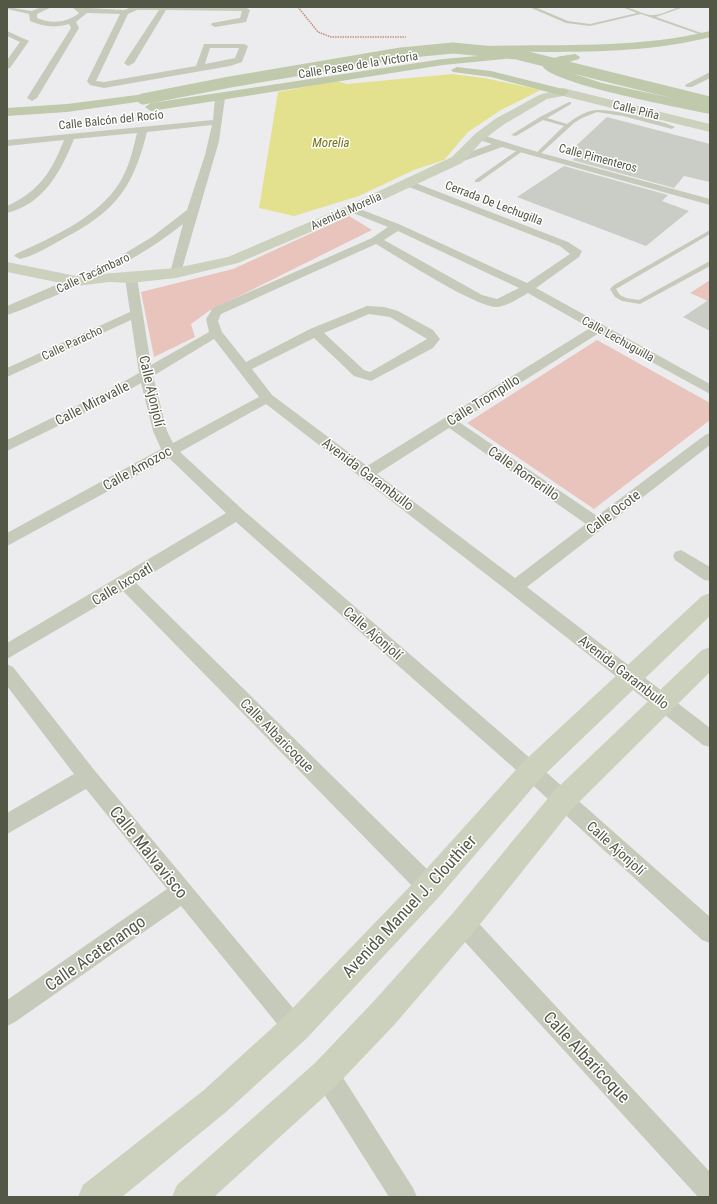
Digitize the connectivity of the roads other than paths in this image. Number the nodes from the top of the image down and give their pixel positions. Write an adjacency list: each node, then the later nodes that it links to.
1 (7, 7): 10 (street)
2 (48, 7): 10 (street)
3 (531, 7): 9 (lane)
4 (624, 7): 9 (lane)
5 (682, 7): 12 (lane)
6 (164, 8): 7 (street); 8 (street); 18 (street)
7 (221, 8): 14 (street); 14 (street)
8 (126, 13): 11 (street); 20 (street)
9 (642, 13): 12 (lane)
10 (33, 14): 11 (street)
11 (78, 14): 25 (street)
12 (652, 16): 15 (lane)
13 (7, 33): 17 (street)
14 (211, 36): 20 (street); 20 (street)
15 (709, 37): 16 (main road, Calle Paseo de la Victoria); 27 (main road, Calle Paseo de la Victoria)
16 (584, 56): 22 (main road, Calle Paseo de la Victoria); 30 (main road)
17 (11, 57): 19 (street)
18 (128, 63)
19 (7, 66)
20 (200, 68)
21 (710, 75): 23 (street)
22 (330, 79): 24 (main road); 26 (main road, Calle Paseo de la Victoria)
23 (690, 84)
24 (562, 92): 37 (main road, Calle Piña); 41 (main road, Avenida Morelia)
25 (32, 98)
26 (220, 98): 33 (main road, Calle Paseo de la Victoria); 34 (street)
27 (143, 99): 28 (main road, bridge); 31 (main road, Calle Paseo de la Victoria)
28 (710, 102)
29 (569, 103): 32 (lane)
30 (710, 110)
31 (7, 112)
32 (542, 118): 35 (lane); 39 (lane)
33 (7, 121)
34 (218, 122): 38 (street, Calle Balcón del Rocío); 52 (street)
35 (569, 126): 36 (lane); 45 (lane)
36 (672, 127)
37 (710, 128)
38 (143, 129): 40 (street, Calle Balcón del Rocío); 56 (street)
39 (514, 135)
40 (70, 137): 42 (street, Calle Balcón del Rocío); 51 (street)
41 (479, 137): 43 (street, Calle Pimenteros); 46 (main road, Avenida Morelia)
42 (7, 143)
43 (502, 144): 44 (street, Calle Pimenteros); 46 (street)
44 (521, 150): 45 (street, Calle Pimenteros); 47 (lane)
45 (537, 155): 49 (street, Calle Pimenteros)
46 (457, 160): 48 (main road, Avenida Morelia)
47 (477, 180)
48 (408, 183): 50 (main road, Avenida Morelia); 63 (street, Cerrada De Lechugilla)
49 (710, 202)
50 (352, 208): 53 (street, Calle Lechuguilla); 60 (main road, Avenida Morelia)
51 (7, 210)
52 (192, 211): 60 (street); 61 (street, Calle Tacámbaro)
53 (397, 227): 55 (street); 63 (street, Calle Lechuguilla)
54 (710, 232): 57 (lane)
55 (376, 240): 63 (street); 67 (street)
56 (14, 255): 59 (main road, Avenida Morelia)
57 (710, 263)
58 (7, 267): 59 (main road, Avenida Morelia)
59 (76, 271): 61 (main road, Avenida Morelia); 64 (street, Calle Tacámbaro)
60 (176, 273): 62 (main road, Avenida Morelia)
61 (105, 274): 62 (main road, Avenida Morelia)
62 (131, 278): 65 (street, Calle Ajonjolí)
63 (526, 288): 66 (street, Calle Lechuguilla)
64 (7, 311)
65 (137, 313): 70 (street, Calle Paracho); 71 (street, Calle Ajonjolí)
66 (599, 328): 72 (street, Calle Lechuguilla); 74 (street, Calle Trompillo)
67 (216, 332): 69 (street, Avenida Garambullo); 71 (street, Calle Miravalle)
68 (315, 332): 68 (street); 69 (street)
69 (244, 368): 73 (street, Avenida Garambullo)
70 (7, 372)
71 (146, 374): 76 (street, Calle Miravalle); 77 (street, Calle Ajonjolí)
72 (710, 390)
73 (267, 398): 77 (street, Calle Amozoc); 78 (street, Avenida Garambullo)
74 (450, 422): 78 (street, Calle Trompillo); 80 (street, Calle Romerillo)
75 (710, 438): 80 (street, Calle Ocote)
76 (7, 446)
77 (169, 450): 79 (street, Calle Ajonjolí); 81 (street, Calle Amozoc)
78 (367, 473): 85 (street, Avenida Garambullo)
79 (237, 514): 84 (street, Calle Ixcoatl); 93 (street, Calle Ajonjolí)
80 (598, 524): 85 (street, Calle Ocote)
81 (7, 540)
82 (680, 556): 83 (street)
83 (710, 575)
84 (125, 582): 87 (street, Calle Ixcoatl); 97 (street, Calle Albaricoque)
85 (515, 587): 90 (street, Avenida Garambullo)
86 (710, 602): 90 (main road, Avenida Manuel J. Clouthier)
87 (7, 652)
88 (710, 656): 91 (main road)
89 (7, 672): 94 (street, Calle Malvavisco)
90 (630, 677): 91 (street, Avenida Garambullo); 93 (main road, Avenida Manuel J. Clouthier)
91 (662, 702): 92 (street, Avenida Garambullo); 95 (main road)
92 (710, 739)
93 (531, 771): 95 (street, Calle Ajonjolí); 97 (main road, Avenida Manuel J. Clouthier)
94 (88, 777): 96 (street); 98 (street, Calle Malvavisco)
95 (563, 800): 99 (main road); 100 (street, Calle Ajonjolí)
96 (7, 824)
97 (429, 887): 102 (main road, Avenida Manuel J. Clouthier)
98 (182, 892): 101 (street, Calle Acatenango); 102 (street, Calle Malvavisco)
99 (463, 923): 103 (main road); 104 (street, Calle Albaricoque)
100 (710, 932)
101 (7, 1014)
102 (295, 1028): 105 (main road, Avenida Manuel J. Clouthier)
103 (326, 1074): 106 (main road); 107 (street)
104 (710, 1191)
105 (95, 1197)
106 (189, 1197)
107 (404, 1197)

